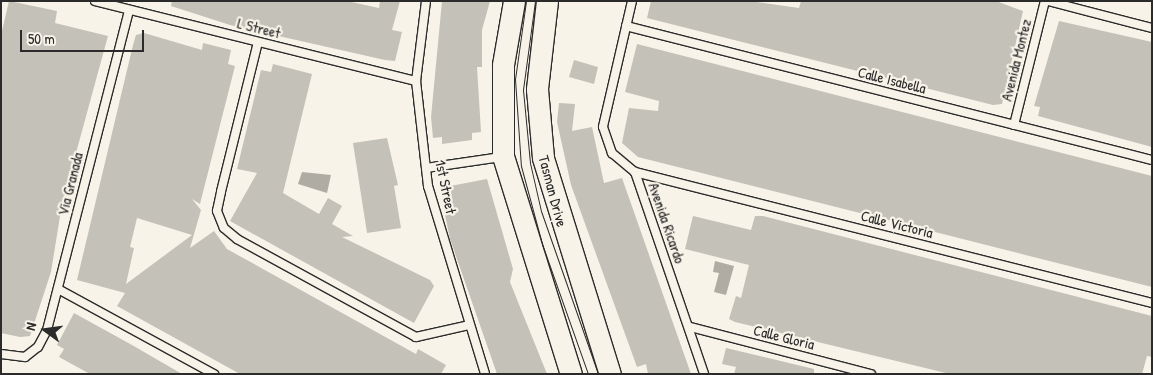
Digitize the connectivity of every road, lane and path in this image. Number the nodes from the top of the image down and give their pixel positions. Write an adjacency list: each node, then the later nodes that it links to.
1 (95, 1): 7 (lane, L Street)
2 (426, 1): 11 (lane, 1st Street)
3 (514, 1): 13 (street)
4 (547, 1): 25 (street, Tasman Drive)
5 (632, 1): 8 (lane, Avenida Ricardo)
6 (1046, 1): 9 (lane); 12 (lane, Avenida Montez)
7 (128, 10): 10 (lane, L Street); 17 (lane, Via Granada)
8 (626, 26): 12 (lane, Calle Isabella); 16 (lane, Avenida Ricardo)
9 (1152, 28)
10 (258, 42): 11 (lane, L Street); 19 (lane)
11 (416, 81): 15 (lane, 1st Street)
12 (1014, 124): 14 (lane, Calle Isabella)
13 (504, 156): 15 (lane); 24 (street)
14 (1152, 160)
15 (426, 168): 19 (lane, 1st Street)
16 (635, 172): 18 (lane, Calle Victoria); 20 (lane, Avenida Ricardo)
17 (58, 289): 21 (lane, Via Granada); 22 (lane)
18 (1152, 303)
19 (469, 325): 23 (lane, 1st Street)
20 (690, 327): 26 (lane, Avenida Ricardo); 27 (lane, Calle Gloria)
21 (1, 354)
22 (214, 374)
23 (485, 374)
24 (571, 374)
25 (610, 374)
26 (704, 374)
27 (871, 374)

